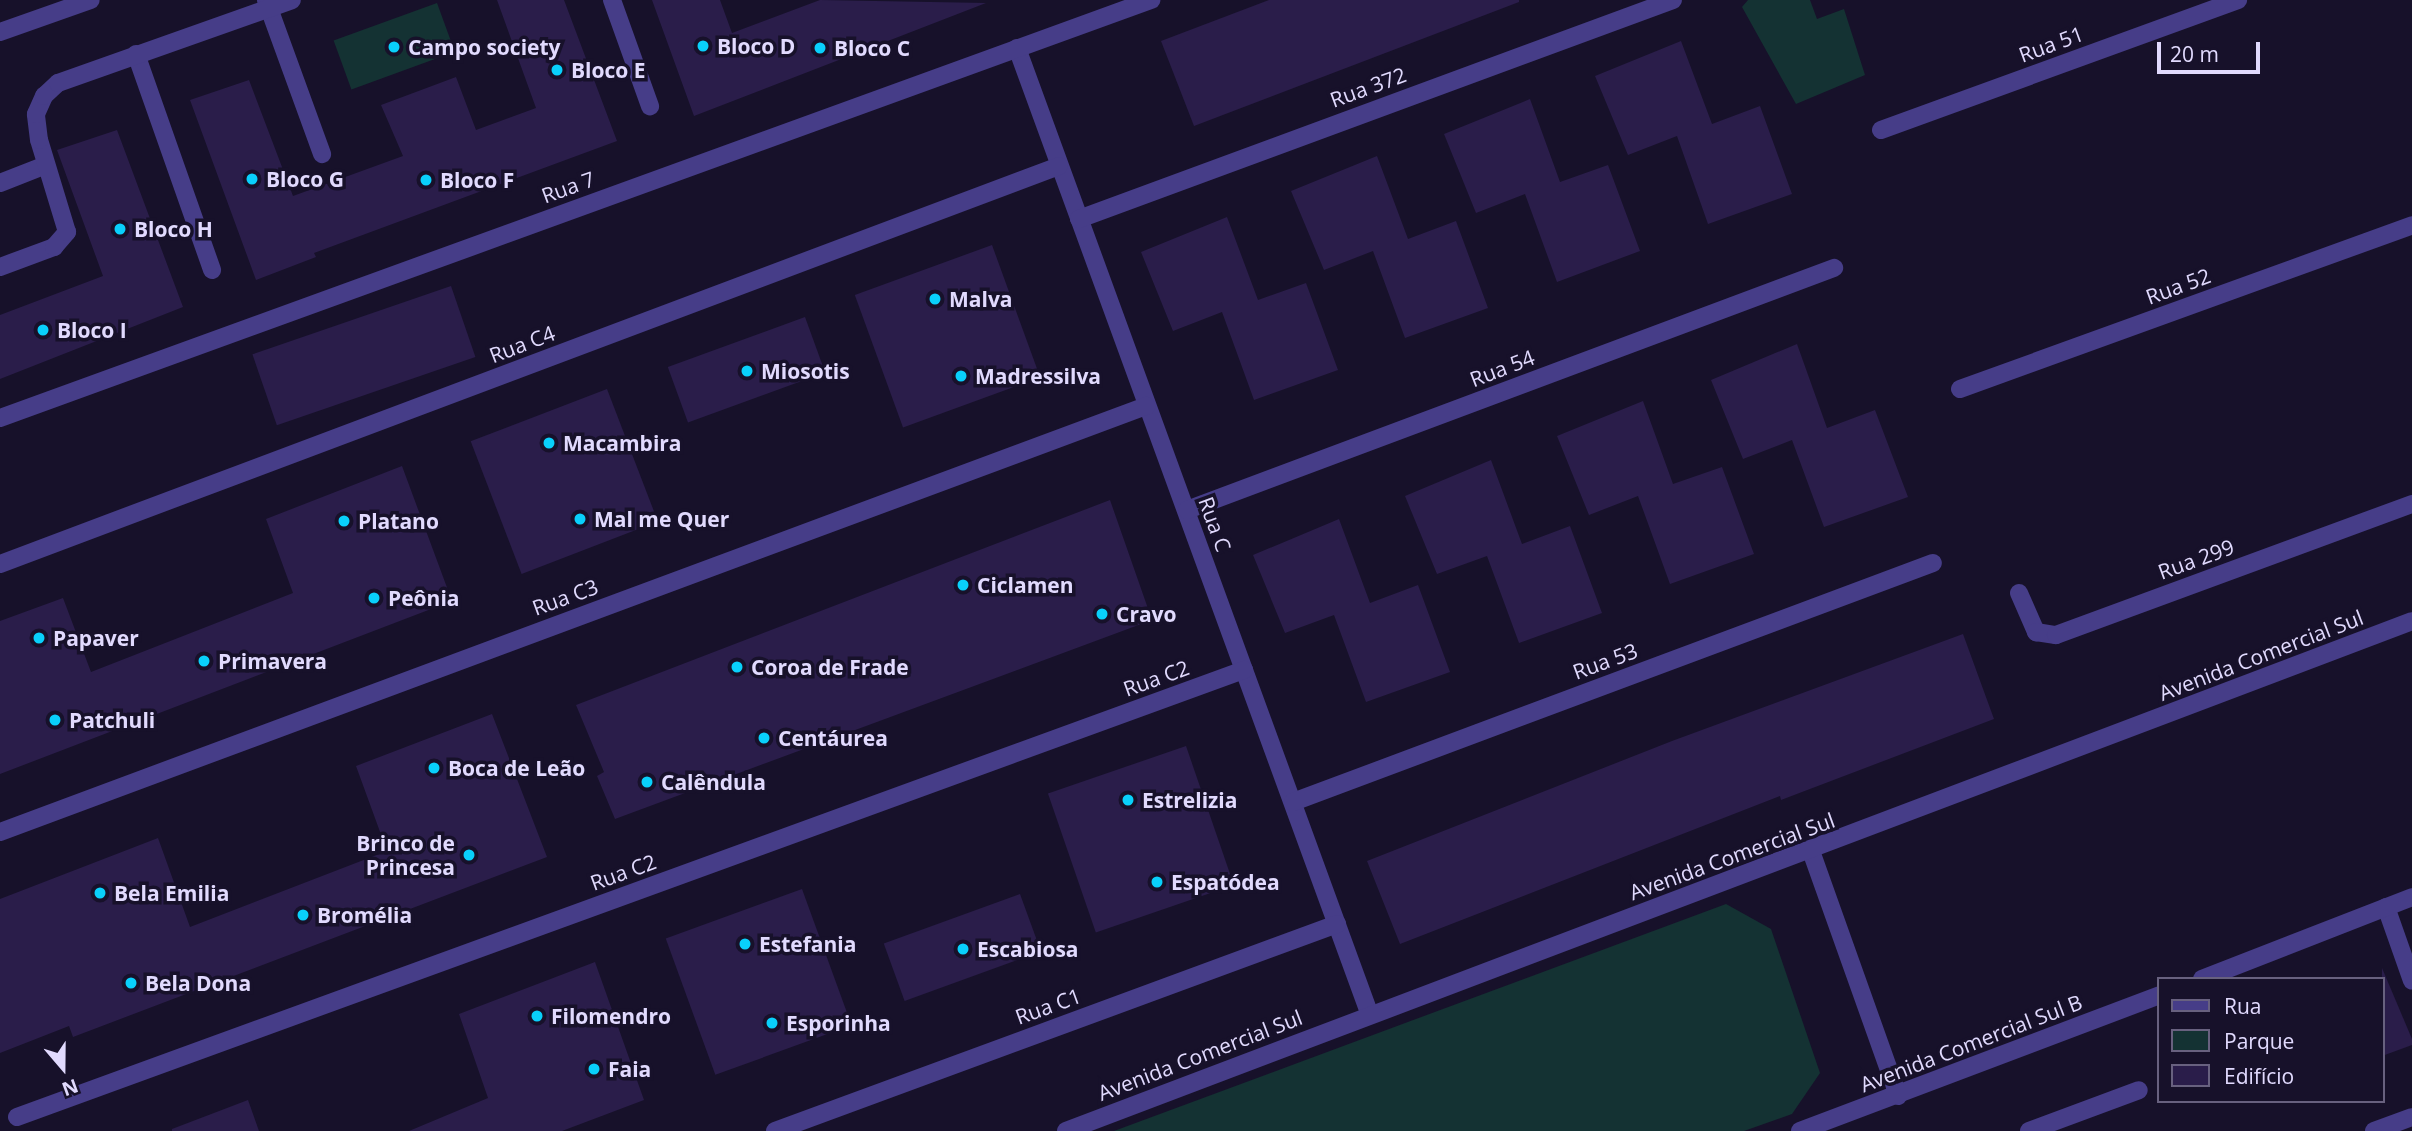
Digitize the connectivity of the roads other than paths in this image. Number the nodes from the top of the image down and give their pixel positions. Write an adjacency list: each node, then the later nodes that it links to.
1 (91, 0): 8 (street)
2 (292, 0): 7 (street)
3 (612, 0): 11 (street)
4 (1151, 0): 9 (street, Rua 7)
5 (1673, 0): 17 (street, Rua 372)
6 (2238, 0): 12 (street, Rua 51)
7 (268, 4): 10 (street); 13 (street)
8 (0, 32)
9 (1017, 48): 15 (street, Rua C); 24 (street, Rua 7)
10 (136, 54): 14 (street); 21 (street)
11 (650, 106)
12 (1881, 130)
13 (322, 154)
14 (46, 165): 16 (street); 19 (street)
15 (1059, 166): 17 (street, Rua C); 28 (street, Rua C4)
16 (0, 183)
17 (1079, 219): 23 (street, Rua C)
18 (2412, 225): 22 (street, Rua 52)
19 (0, 267)
20 (1834, 268): 26 (street, Rua 54)
21 (212, 270)
22 (1960, 389)
23 (1146, 406): 26 (street, Rua C); 33 (street, Rua C3)
24 (0, 418)
25 (2412, 504): 29 (street, Rua 299)
26 (1187, 510): 31 (street, Rua C)
27 (1933, 563): 32 (street, Rua 53)
28 (0, 564)
29 (2019, 593)
30 (2412, 621): 34 (street, Avenida Comercial Sul)
31 (1244, 670): 32 (street, Rua C); 44 (street, Rua C2)
32 (1293, 802): 37 (street, Rua C)
33 (0, 832)
34 (1811, 851): 41 (street, Avenida Comercial Sul); 43 (street)
35 (2412, 897): 36 (street)
36 (2386, 907): 38 (street); 39 (street)
37 (1337, 925): 41 (street, Rua C); 46 (street, Rua C1)
38 (2207, 977)
39 (2412, 981)
40 (2156, 997): 43 (street, Avenida Comercial Sul B)
41 (1370, 1015): 47 (street, Avenida Comercial Sul)
42 (2139, 1090): 49 (street)
43 (1898, 1096): 48 (street, Avenida Comercial Sul B)
44 (17, 1117)
45 (2412, 1117): 50 (street)
46 (775, 1131)
47 (1066, 1131)
48 (1800, 1131)
49 (2028, 1131)
50 (2374, 1131)

